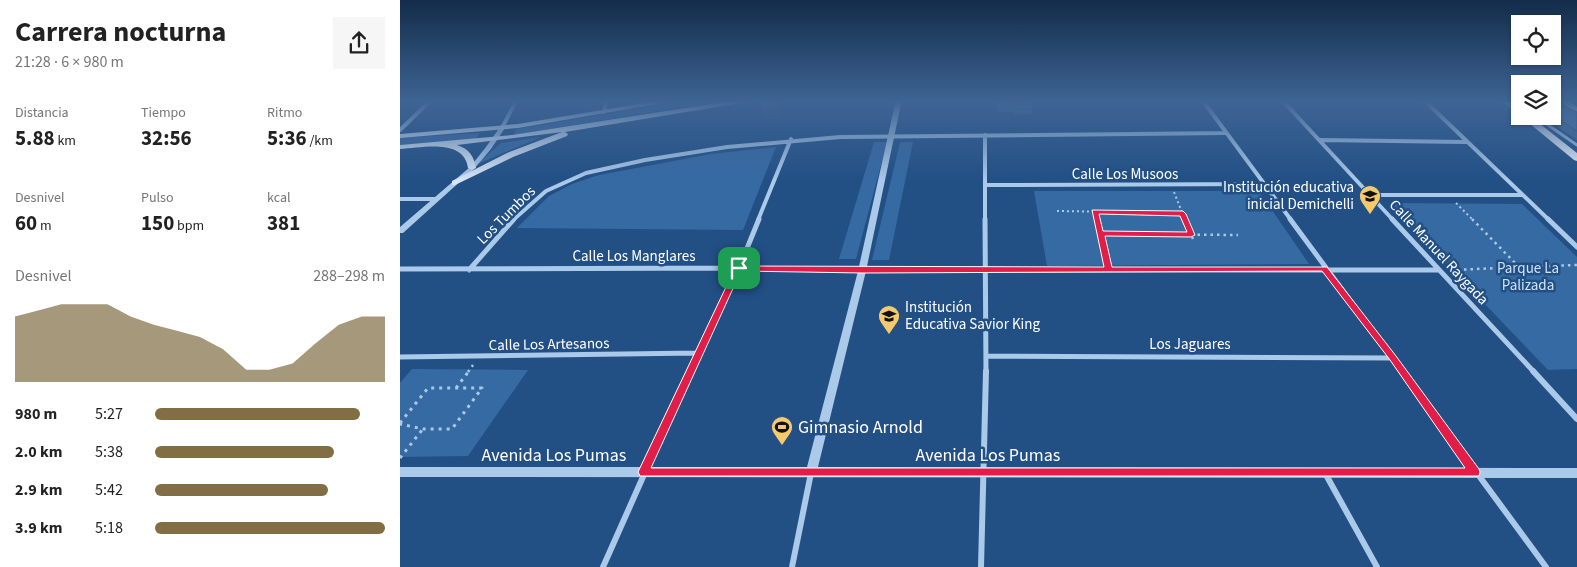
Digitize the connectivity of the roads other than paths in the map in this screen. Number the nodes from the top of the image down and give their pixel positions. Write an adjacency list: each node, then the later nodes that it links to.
1 (505, 127): 10 (main road)
2 (574, 127): 16 (main road)
3 (589, 127): 24 (main road)
4 (891, 127): 14 (street)
5 (1221, 127): 11 (street)
6 (1308, 127): 17 (street, Calle Manuel Raygada)
7 (1451, 127): 18 (street)
8 (1538, 127): 22 (main road)
9 (1552, 127): 20 (lane)
10 (502, 128): 13 (main road); 16 (street)
11 (1225, 133): 12 (street, Los Tumbos); 25 (street)
12 (985, 135): 14 (street, Los Tumbos); 26 (street)
13 (400, 136)
14 (889, 137): 15 (street, Los Tumbos); 49 (street)
15 (790, 139): 33 (street); 36 (street, Los Tumbos)
16 (494, 140): 19 (main road); 23 (street)
17 (1320, 140): 18 (street); 27 (street, Calle Manuel Raygada)
18 (1466, 142): 28 (street)
19 (439, 145): 21 (main road); 23 (main road)
20 (1577, 145)
21 (400, 147)
22 (1577, 158)
23 (472, 168): 24 (street)
24 (455, 183): 30 (street)
25 (1263, 184): 26 (street, Calle Los Musoos); 34 (street)
26 (987, 185): 37 (street)
27 (1369, 195): 28 (street); 38 (street, Calle Manuel Raygada)
28 (1523, 195): 32 (street)
29 (400, 198): 30 (street)
30 (436, 199): 31 (street)
31 (400, 231)
32 (1577, 247)
33 (739, 268): 36 (street, Calle Los Manglares); 39 (street)
34 (1325, 268): 37 (street); 38 (street); 42 (street)
35 (400, 269): 36 (street, Calle Los Manglares)
36 (469, 270)
37 (986, 270): 40 (street)
38 (1438, 270): 43 (street, Calle Manuel Raygada)
39 (698, 354): 41 (street, Calle Los Artesanos); 45 (street)
40 (986, 356): 42 (street, Los Jaguares); 46 (street)
41 (400, 357)
42 (1393, 358): 48 (street)
43 (1577, 419)
44 (400, 472): 45 (street, Avenida Los Pumas)
45 (644, 472): 49 (street, Avenida Los Pumas); 51 (street)
46 (982, 472): 47 (street, Avenida Los Pumas); 49 (street, Avenida Los Pumas); 53 (street)
47 (1325, 472): 48 (street, Avenida Los Pumas); 54 (street)
48 (1475, 472): 50 (street, Avenida Los Pumas); 55 (street)
49 (812, 473): 52 (street)
50 (1577, 473)
51 (603, 567)
52 (792, 567)
53 (981, 567)
54 (1377, 567)
55 (1546, 567)

